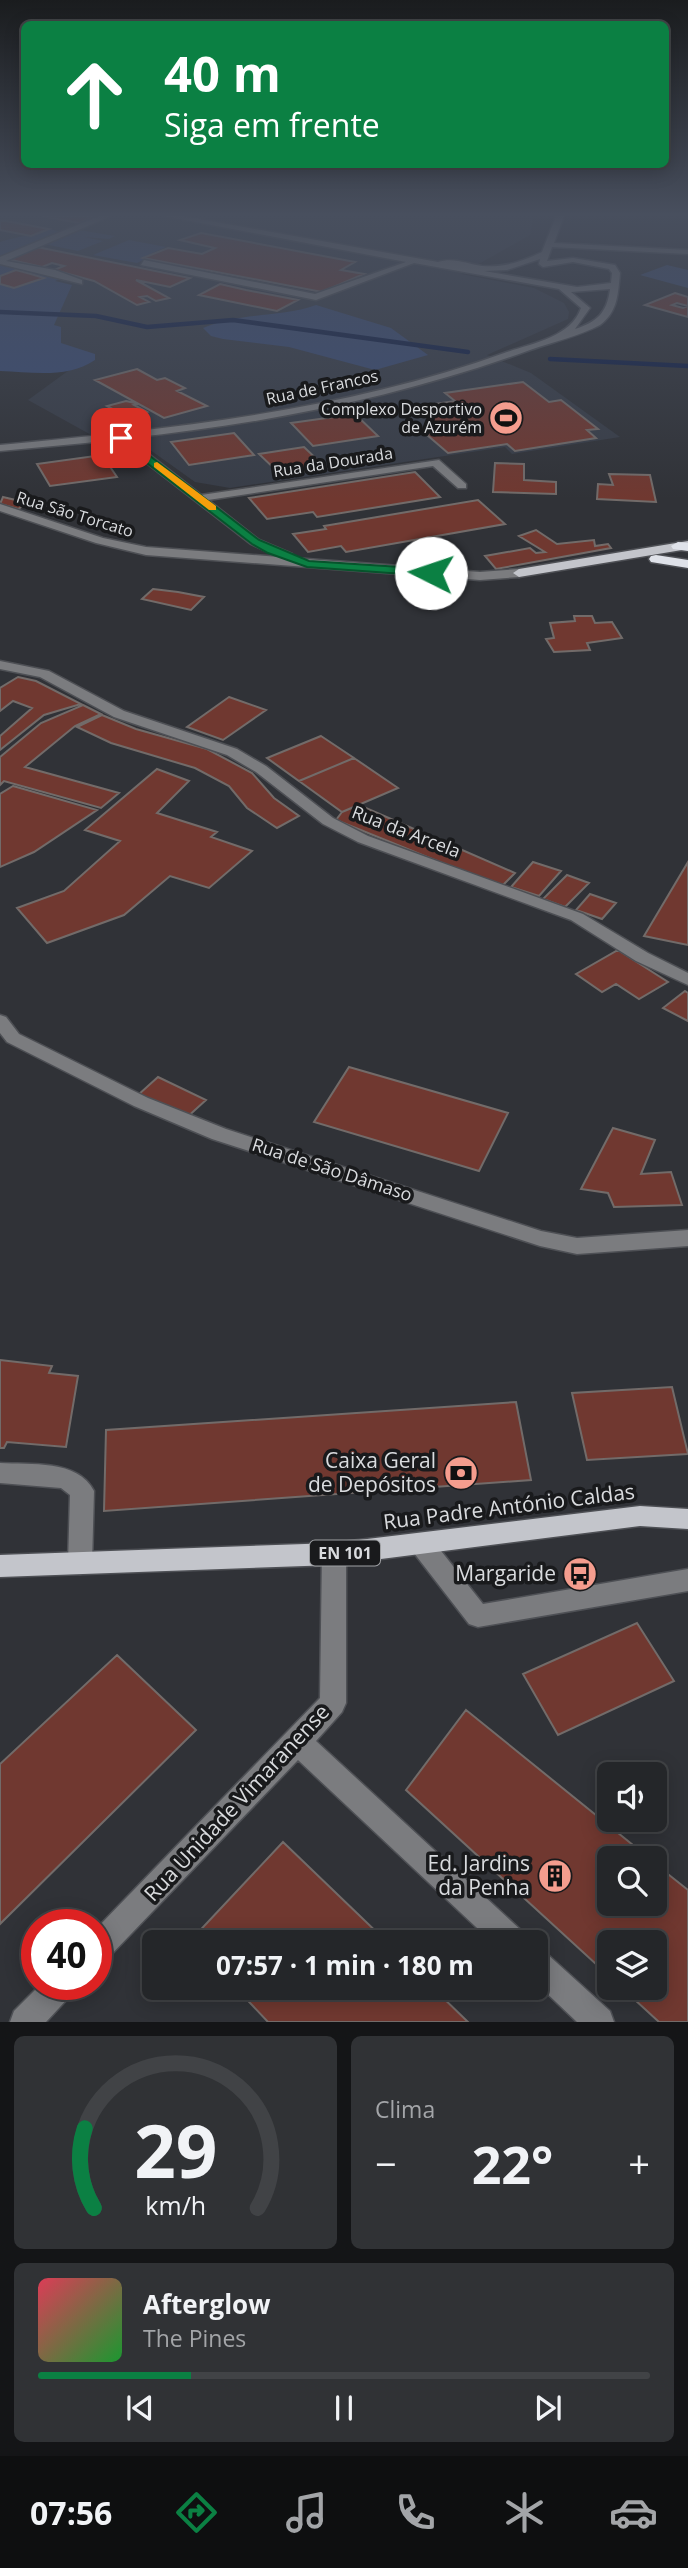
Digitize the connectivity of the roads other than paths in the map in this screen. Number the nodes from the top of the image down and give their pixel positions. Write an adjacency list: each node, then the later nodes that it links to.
1 (585, 310): 3 (street, Rua de Francos)
2 (608, 310): 3 (street, Rua de Francos)
3 (564, 334): 4 (street, Rua de Francos)
4 (121, 438): 5 (street, Rua de Francos); 7 (street)
5 (0, 448)
6 (462, 486): 7 (street, Rua da Dourada)
7 (200, 498): 9 (street)
8 (0, 508): 11 (street, Rua São Torcato)
9 (255, 542): 11 (street); 13 (street)
10 (685, 548): 12 (main road, Rua São Torcato); 15 (main road, Rua São Torcato)
11 (224, 558): 13 (street, Rua São Torcato)
12 (656, 559): 14 (highway); 15 (main road, Rua São Torcato)
13 (307, 564): 15 (street, Rua São Torcato)
14 (688, 564)
15 (519, 573)
16 (0, 665): 17 (street, Rua da Arcela)
17 (688, 980)
18 (0, 1021): 19 (street, Rua de São Dâmaso)
19 (688, 1238)
20 (0, 1473): 24 (street)
21 (688, 1519): 22 (main road, Rua Padre António Caldas / EN 101)
22 (422, 1545): 23 (main road, Rua Padre António Caldas / EN 101); 26 (street)
23 (334, 1554): 24 (main road, Rua Padre António Caldas / EN 101); 27 (street, Rua Unidade Vimaranense)
24 (80, 1563): 25 (main road, Rua Padre António Caldas / EN 101)
25 (0, 1566)
26 (688, 1580)
27 (297, 1741): 28 (street); 29 (street, Rua Unidade Vimaranense)
28 (500, 1930)
29 (112, 1934)
30 (548, 1974): 33 (street)
31 (46, 2000): 32 (street)
32 (25, 2022)
33 (599, 2022)

